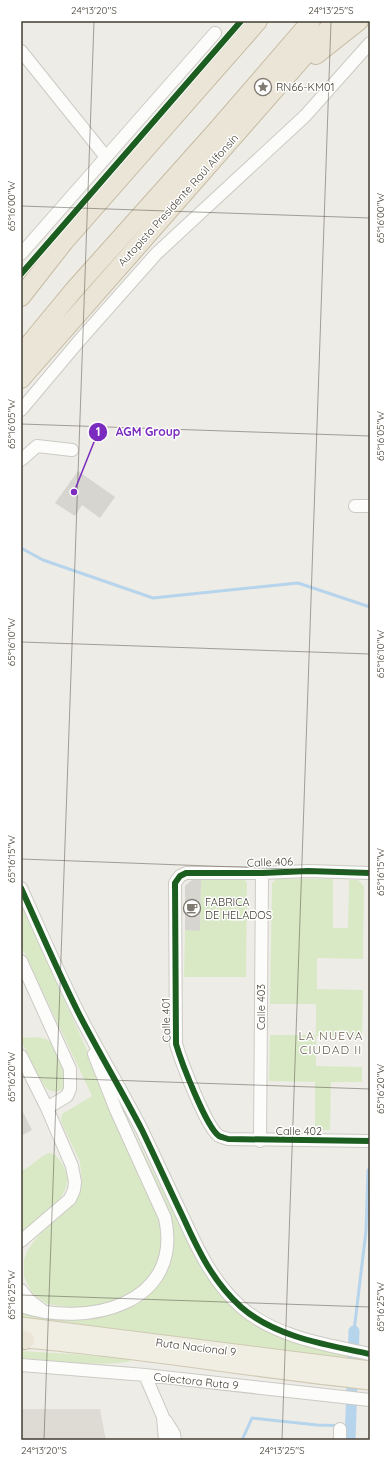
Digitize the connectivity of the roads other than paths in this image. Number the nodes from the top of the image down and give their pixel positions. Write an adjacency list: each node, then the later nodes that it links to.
1 (258, 21): 11 (highway)
2 (311, 21): 12 (highway, Autopista Presidente Raúl Alfonsín)
3 (335, 21): 8 (highway, Autopista Presidente Raúl Alfonsín)
4 (358, 21): 8 (highway)
5 (215, 33): 9 (street)
6 (370, 43): 15 (street)
7 (21, 51): 9 (street)
8 (280, 85): 12 (highway, Autopista Presidente Raúl Alfonsín)
9 (106, 157): 10 (street)
10 (21, 254)
11 (21, 297)
12 (28, 359): 13 (highway, Autopista Presidente Raúl Alfonsín); 14 (highway)
13 (21, 379)
14 (21, 389)
15 (21, 410)
16 (72, 450): 17 (street)
17 (21, 460)
18 (355, 506): 19 (street)
19 (370, 506)
20 (262, 873): 21 (street, Calle 406); 22 (street, Calle 406); 29 (street, Calle 403)
21 (370, 873)
22 (175, 883): 28 (street, Calle 401)
23 (21, 888): 25 (street)
24 (21, 961): 27 (street)
25 (79, 1014): 34 (street); 36 (street)
26 (21, 1056): 27 (street)
27 (47, 1108): 31 (street)
28 (228, 1139): 29 (street, Calle 402)
29 (260, 1141): 30 (street, Calle 402)
30 (370, 1141)
31 (21, 1241)
32 (21, 1290): 34 (street)
33 (21, 1306): 34 (street)
34 (45, 1312)
35 (22, 1336): 38 (main road, Ruta Nacional 9); 40 (main road, Ruta Nacional 9)
36 (370, 1354)
37 (21, 1365): 39 (street, Colectora Ruta 9)
38 (370, 1369)
39 (145, 1375): 41 (street, Colectora Ruta 9); 42 (street)
40 (370, 1382)
41 (370, 1400)
42 (163, 1417): 43 (street); 44 (street)
43 (165, 1440)
44 (175, 1440)

